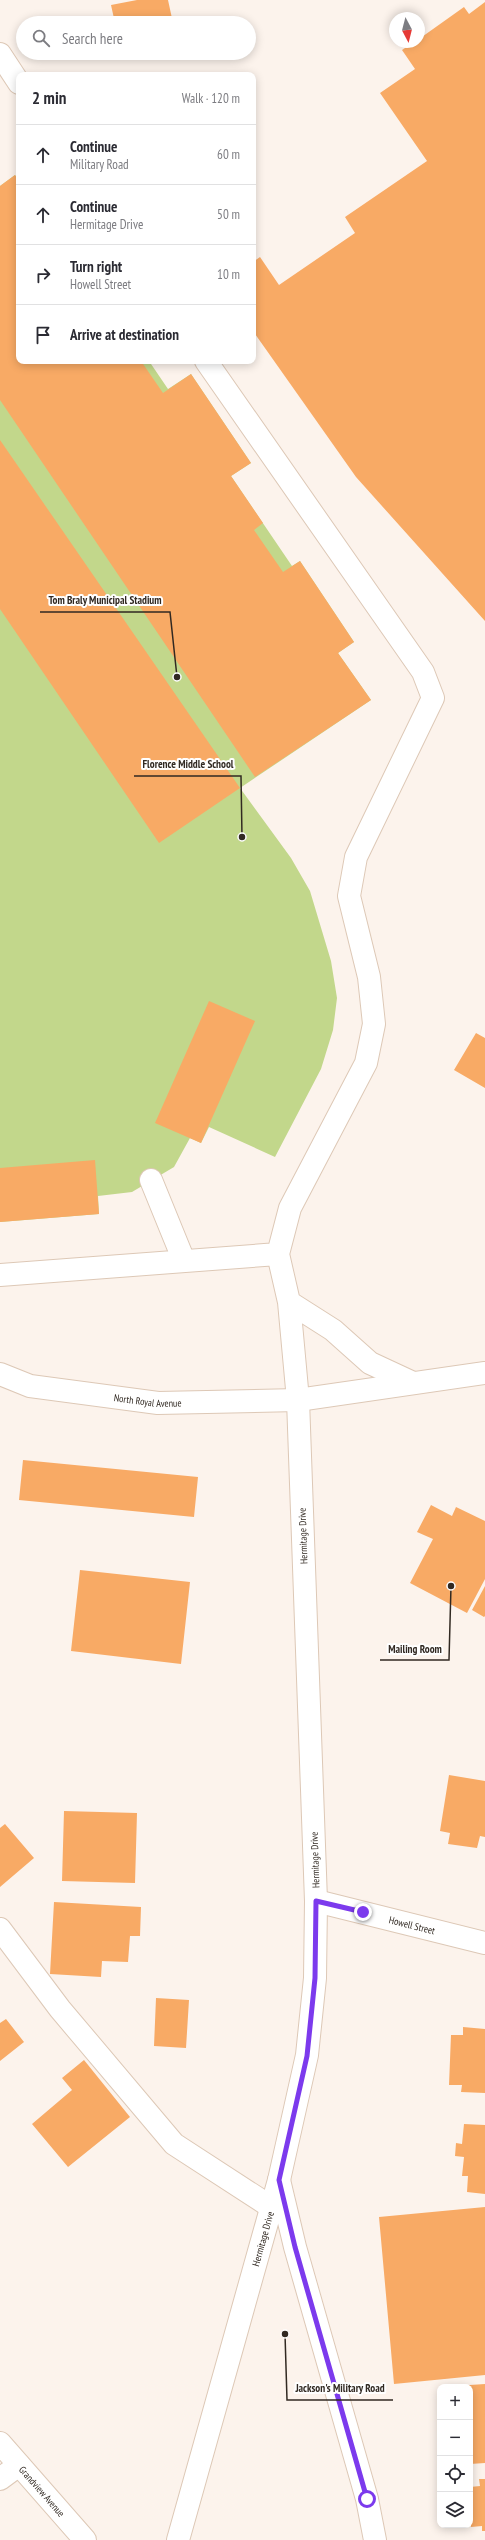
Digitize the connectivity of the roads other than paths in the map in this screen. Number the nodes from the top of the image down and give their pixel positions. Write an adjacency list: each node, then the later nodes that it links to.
1 (0, 54): 2 (street)
2 (16, 78)
3 (208, 364): 5 (street)
4 (151, 1180): 6 (street)
5 (278, 1254): 6 (street); 8 (street, Hermitage Drive)
6 (184, 1262): 7 (street)
7 (0, 1275)
8 (289, 1302): 11 (street); 12 (street, Hermitage Drive)
9 (485, 1373): 11 (street)
10 (0, 1374): 12 (street, North Royal Avenue)
11 (413, 1383): 12 (street)
12 (298, 1400): 13 (street, Hermitage Drive)
13 (316, 1901): 15 (street, Howell Street); 16 (street, Hermitage Drive)
14 (0, 1929): 17 (street)
15 (485, 1943)
16 (279, 2180): 17 (street, Hermitage Drive); 23 (street)
17 (271, 2207): 22 (street, Hermitage Drive)
18 (0, 2443): 19 (street, Grandview Avenue)
19 (19, 2465): 20 (street); 21 (street, Grandview Avenue)
20 (0, 2480)
21 (85, 2540)
22 (178, 2540)
23 (375, 2540)

